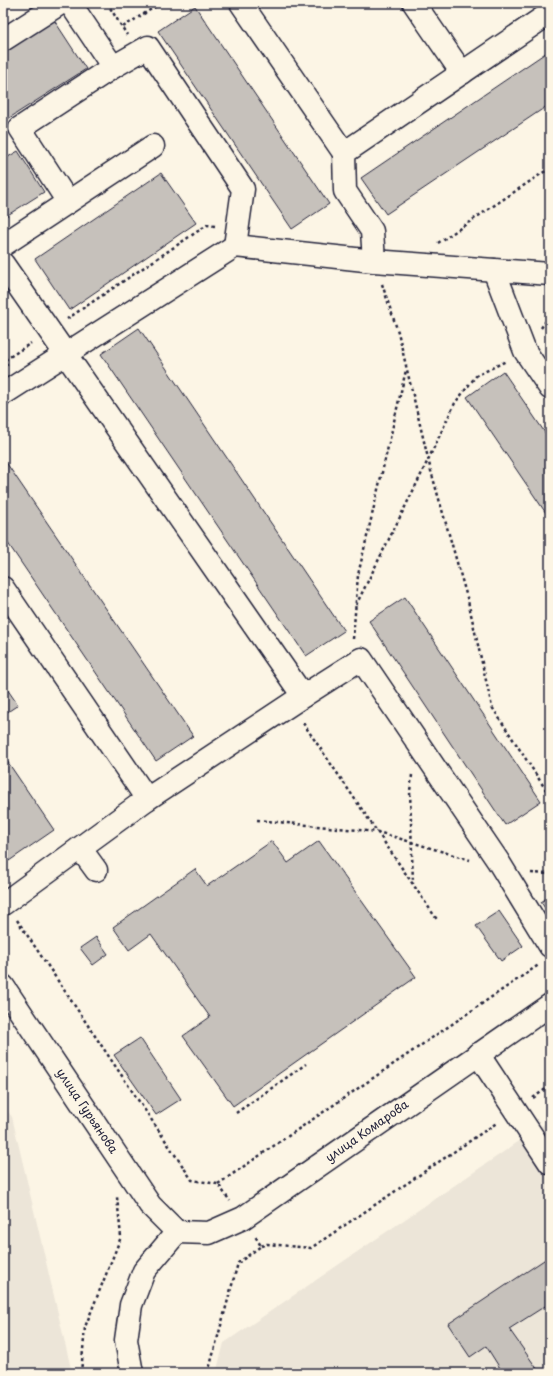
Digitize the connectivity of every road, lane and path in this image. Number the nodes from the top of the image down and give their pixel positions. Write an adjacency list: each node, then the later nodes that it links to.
1 (61, 3): 9 (street)
2 (70, 3): 11 (street)
3 (107, 3): 8 (path)
4 (161, 3): 8 (path)
5 (241, 3): 14 (street)
6 (414, 3): 12 (street)
7 (550, 13): 12 (street)
8 (123, 27): 10 (path)
9 (3, 40)
10 (138, 52): 11 (street); 17 (street)
11 (113, 67): 15 (street)
12 (462, 73): 14 (street)
13 (153, 146): 15 (street)
14 (344, 153): 18 (street)
15 (68, 202): 16 (street)
16 (3, 244)
17 (235, 246): 18 (street); 24 (street)
18 (374, 261): 20 (street); 25 (path)
19 (3, 264): 24 (street)
20 (494, 270): 21 (street); 23 (street)
21 (550, 274)
22 (550, 315): 23 (path)
23 (525, 351): 26 (street); 28 (path)
24 (65, 355): 27 (street); 32 (street)
25 (407, 369): 28 (path); 30 (path)
26 (550, 388)
27 (3, 394)
28 (428, 460): 30 (path); 34 (path)
29 (3, 588): 35 (street)
30 (355, 608): 31 (path)
31 (350, 666): 32 (street); 41 (street)
32 (297, 701): 35 (street); 37 (path)
33 (412, 768): 38 (path)
34 (550, 796)
35 (147, 799): 39 (street)
36 (257, 820): 37 (path)
37 (378, 832): 38 (path); 43 (path)
38 (412, 842): 41 (path); 43 (path)
39 (80, 848): 40 (street); 44 (street)
40 (96, 870)
41 (504, 870): 42 (path); 46 (street)
42 (550, 874)
43 (413, 884): 45 (path)
44 (4, 903): 55 (path)
45 (438, 920)
46 (547, 954): 55 (path)
47 (3, 986): 58 (street, улица Гурьянова)
48 (550, 1005): 49 (street, улица Комарова)
49 (478, 1054): 52 (street); 58 (street, улица Комарова)
50 (306, 1064): 53 (path)
51 (550, 1086): 52 (path)
52 (515, 1110): 54 (street); 60 (path)
53 (236, 1113)
54 (550, 1163)
55 (218, 1184): 57 (path)
56 (117, 1195): 61 (path)
57 (230, 1201)
58 (177, 1232): 62 (street)
59 (253, 1234): 60 (path)
60 (261, 1246): 63 (path)
61 (81, 1373)
62 (132, 1373)
63 (208, 1373)

